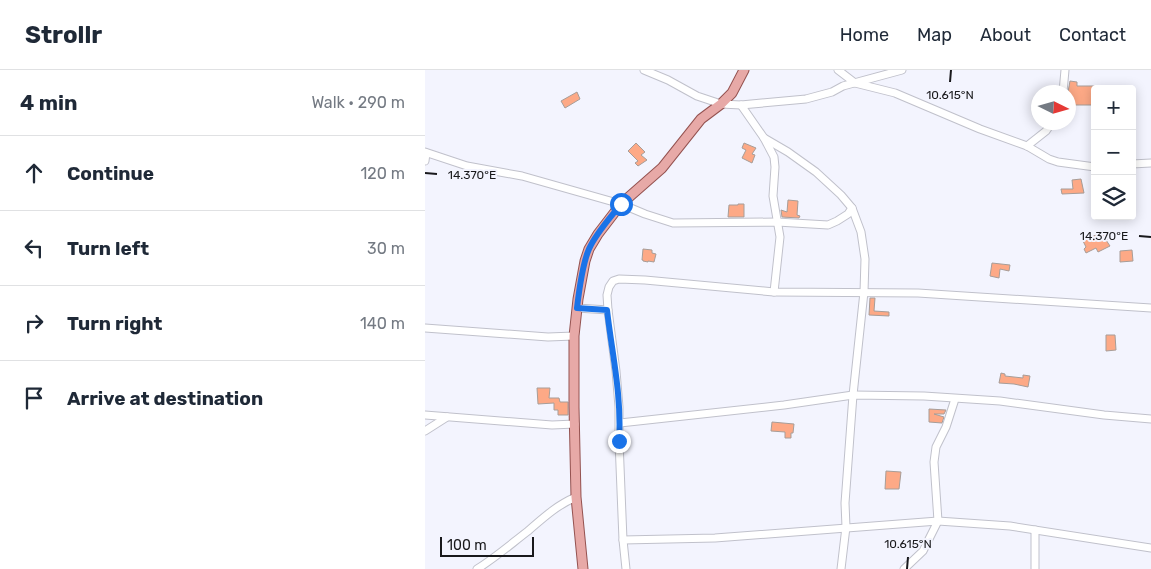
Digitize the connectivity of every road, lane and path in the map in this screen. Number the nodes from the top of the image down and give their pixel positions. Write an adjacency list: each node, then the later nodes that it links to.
1 (644, 70): 8 (street)
2 (745, 70): 8 (main road)
3 (838, 70): 6 (street)
4 (902, 70): 6 (street)
5 (1065, 70): 7 (street)
6 (855, 83): 9 (street); 12 (street)
7 (1064, 85)
8 (721, 104): 9 (street); 18 (main road)
9 (741, 105): 11 (street)
10 (1047, 130): 12 (street)
11 (764, 138): 19 (street); 20 (street)
12 (1027, 146): 17 (street)
13 (426, 152): 14 (street); 18 (street)
14 (425, 161)
15 (1136, 164): 16 (street)
16 (1151, 164)
17 (1091, 166)
18 (621, 204): 20 (street); 23 (main road)
19 (851, 208): 20 (street); 22 (street)
20 (777, 222): 21 (street)
21 (774, 292): 22 (street); 25 (street)
22 (864, 292): 24 (street); 28 (street)
23 (577, 308): 25 (street); 27 (main road)
24 (1151, 308)
25 (607, 310): 33 (street)
26 (425, 328): 27 (street)
27 (574, 336): 34 (main road)
28 (853, 395): 29 (street); 33 (street); 38 (street)
29 (955, 399): 32 (street); 37 (street)
30 (425, 415): 31 (street)
31 (447, 417): 34 (street); 35 (street)
32 (1151, 419)
33 (620, 423): 40 (street)
34 (575, 424): 36 (main road)
35 (425, 431)
36 (576, 497): 42 (street); 43 (main road)
37 (938, 521): 38 (street); 39 (street); 46 (street)
38 (846, 527): 40 (street); 45 (street)
39 (1035, 530): 41 (street); 47 (street)
40 (623, 540): 44 (street)
41 (1151, 548)
42 (477, 569)
43 (583, 569)
44 (626, 569)
45 (841, 569)
46 (904, 569)
47 (1035, 569)

